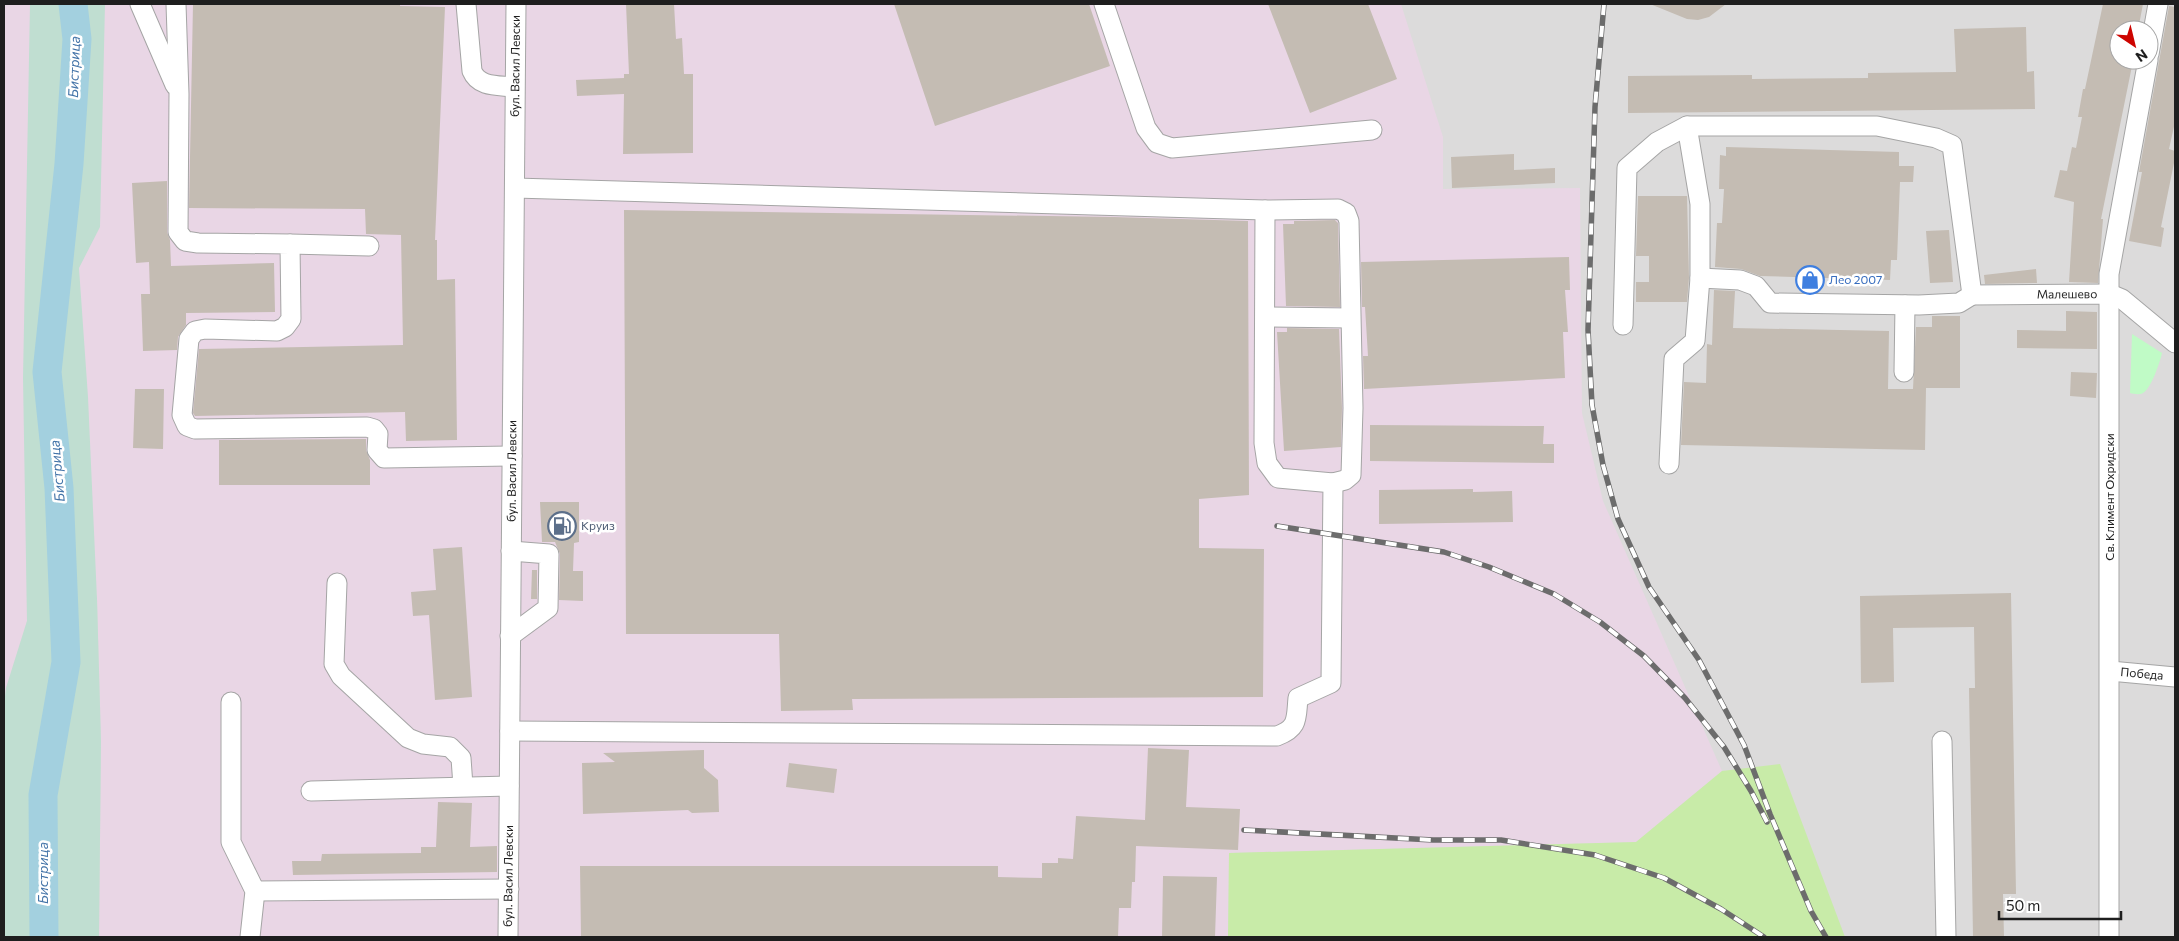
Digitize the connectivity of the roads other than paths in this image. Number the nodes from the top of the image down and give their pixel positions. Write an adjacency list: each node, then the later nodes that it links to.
1 (140, 4): 10 (street)
2 (176, 4): 10 (street)
3 (466, 4): 9 (street)
4 (516, 4): 9 (street, бул. Васил Левски)
5 (1104, 4): 12 (street)
6 (2158, 4): 7 (street)
7 (2155, 20)
8 (2146, 70): 18 (street, Св. Климент Охридски)
9 (514, 87): 13 (street, бул. Васил Левски)
10 (179, 94): 15 (street)
11 (1687, 126): 17 (street); 19 (street); 23 (street)
12 (1372, 130)
13 (515, 188): 14 (street); 26 (street, бул. Васил Левски)
14 (1265, 210): 21 (street); 22 (street)
15 (290, 244): 16 (street); 26 (street)
16 (370, 246)
17 (1700, 278): 20 (street); 27 (street)
18 (2110, 294): 19 (street, Малешево); 24 (street, Малешево); 32 (street, Св. Климент Охридски)
19 (1972, 295): 20 (street)
20 (1905, 305): 25 (street)
21 (1266, 317): 22 (street); 28 (street)
22 (1350, 318): 28 (street)
23 (1623, 325)
24 (2175, 343)
25 (1904, 372)
26 (512, 456): 29 (street, бул. Васил Левски)
27 (1669, 464)
28 (1333, 483): 35 (street)
29 (511, 551): 31 (street, бул. Васил Левски); 31 (street)
30 (337, 583): 37 (street)
31 (510, 636): 35 (street, бул. Васил Левски)
32 (2110, 671): 33 (street, Победа); 45 (street, Св. Климент Охридски)
33 (2175, 677)
34 (231, 702): 41 (street)
35 (510, 732): 38 (street, бул. Васил Левски)
36 (1942, 741): 44 (street)
37 (463, 786): 38 (street); 39 (street)
38 (509, 786): 40 (street, бул. Васил Левски)
39 (311, 792)
40 (509, 889): 41 (street); 43 (street, бул. Васил Левски)
41 (255, 891): 42 (street)
42 (250, 937)
43 (508, 937)
44 (1946, 937)
45 (2109, 937)

